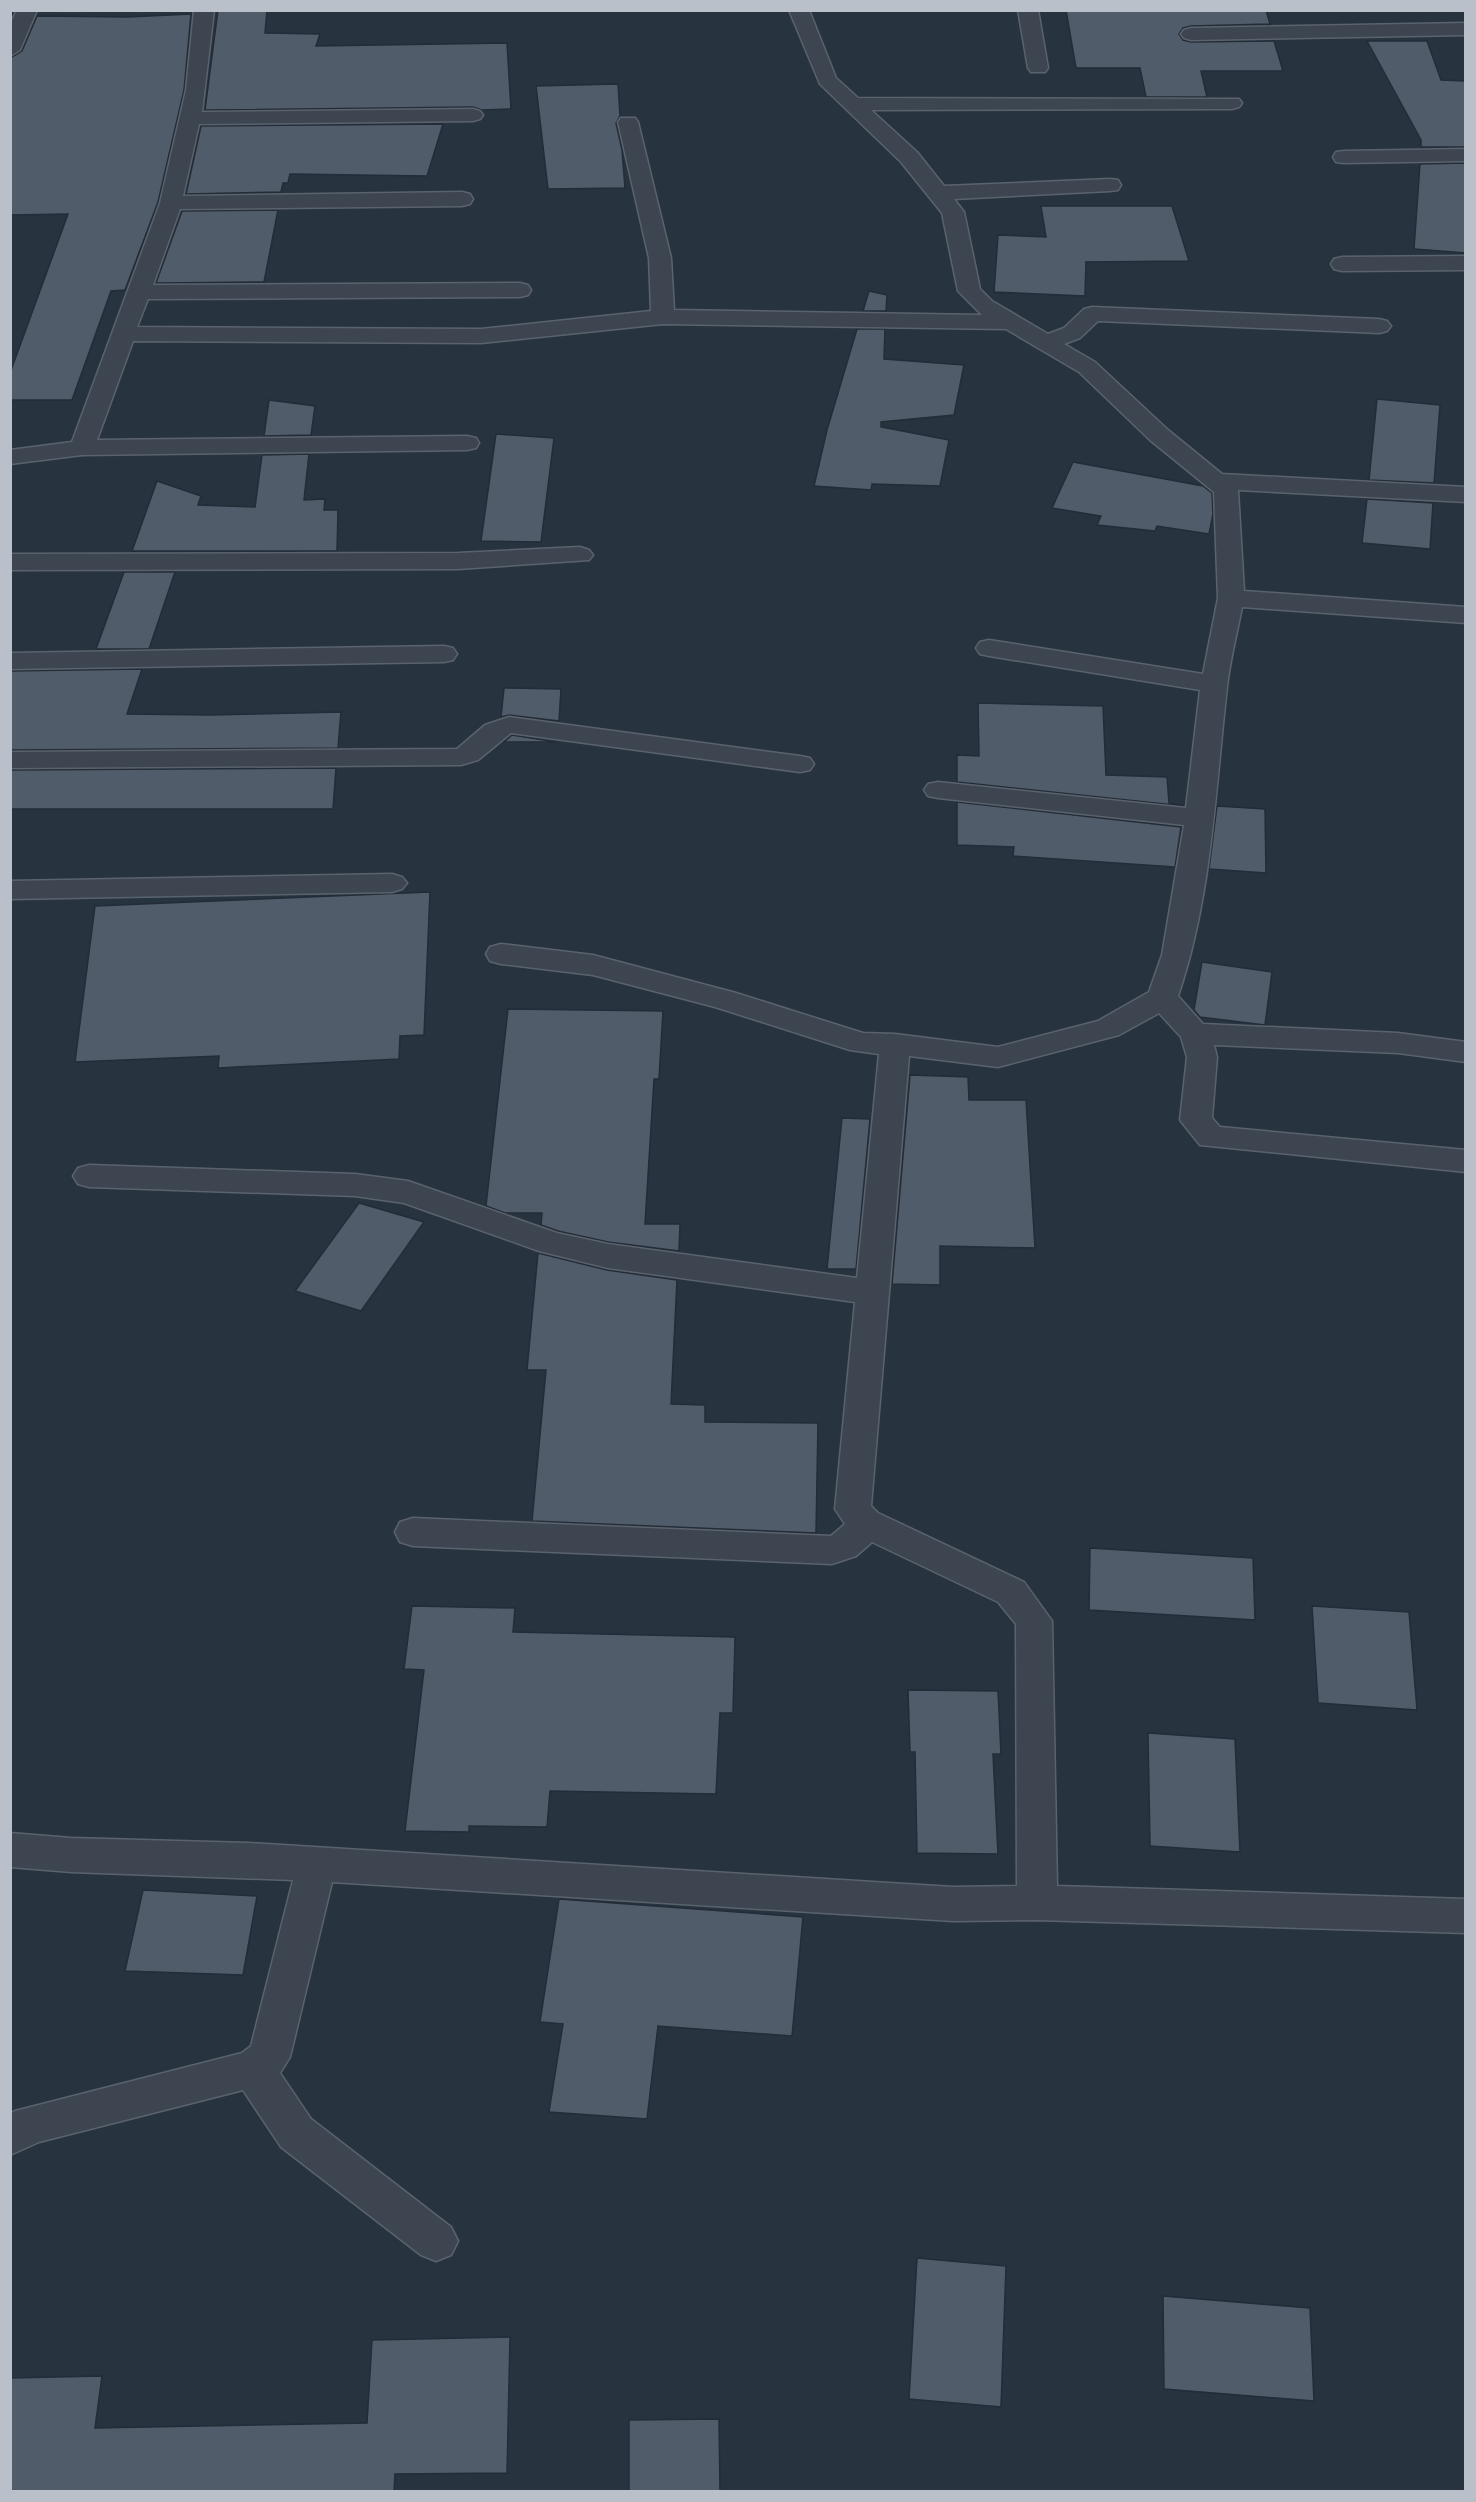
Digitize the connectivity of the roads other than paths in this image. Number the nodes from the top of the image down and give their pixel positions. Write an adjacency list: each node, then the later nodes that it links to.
1 (27, 10): 7 (street)
2 (204, 10): 12 (street)
3 (799, 10): 10 (street)
4 (1028, 10): 8 (street)
5 (1466, 29): 6 (street)
6 (1191, 34)
7 (10, 50)
8 (1038, 68)
9 (1232, 103): 10 (street)
10 (852, 104): 17 (street)
11 (473, 115): 12 (street)
12 (190, 118): 19 (street)
13 (628, 122): 24 (street)
14 (1466, 155): 15 (street)
15 (1344, 157)
16 (1110, 186): 17 (street)
17 (938, 193): 25 (street)
18 (462, 199): 19 (street)
19 (171, 203): 23 (street)
20 (1466, 263): 21 (street)
21 (1342, 264)
22 (520, 290): 23 (street)
23 (139, 292): 27 (street)
24 (663, 317): 25 (street); 27 (street)
25 (1010, 322): 28 (street)
26 (1379, 326): 28 (street)
27 (123, 334): 30 (street)
28 (1047, 342): 32 (street)
29 (467, 443): 30 (street)
30 (82, 448): 31 (street)
31 (10, 457)
32 (1216, 481): 33 (street); 36 (street)
33 (1466, 495)
34 (580, 555): 35 (street)
35 (10, 562)
36 (1231, 598): 37 (street); 41 (street)
37 (1466, 615)
38 (989, 648): 41 (street)
39 (444, 654): 40 (street)
40 (10, 661)
41 (1214, 684): 45 (street)
42 (10, 760): 43 (street)
43 (800, 764)
44 (938, 789): 45 (street)
45 (1199, 818): 49 (street)
46 (392, 883): 47 (street)
47 (10, 890)
48 (501, 954): 51 (street)
49 (1162, 998): 50 (street); 51 (street)
50 (1195, 1034): 52 (street); 53 (street)
51 (895, 1044): 55 (street)
52 (1466, 1052)
53 (1466, 1161)
54 (89, 1176): 55 (street)
55 (873, 1292): 56 (street)
56 (865, 1523): 57 (street); 60 (street)
57 (413, 1532)
58 (10, 1850): 59 (street)
59 (317, 1864): 60 (street); 62 (street)
60 (1037, 1903): 61 (street)
61 (1466, 1916)
62 (253, 2069): 63 (street); 64 (street)
63 (10, 2136)
64 (436, 2241)

